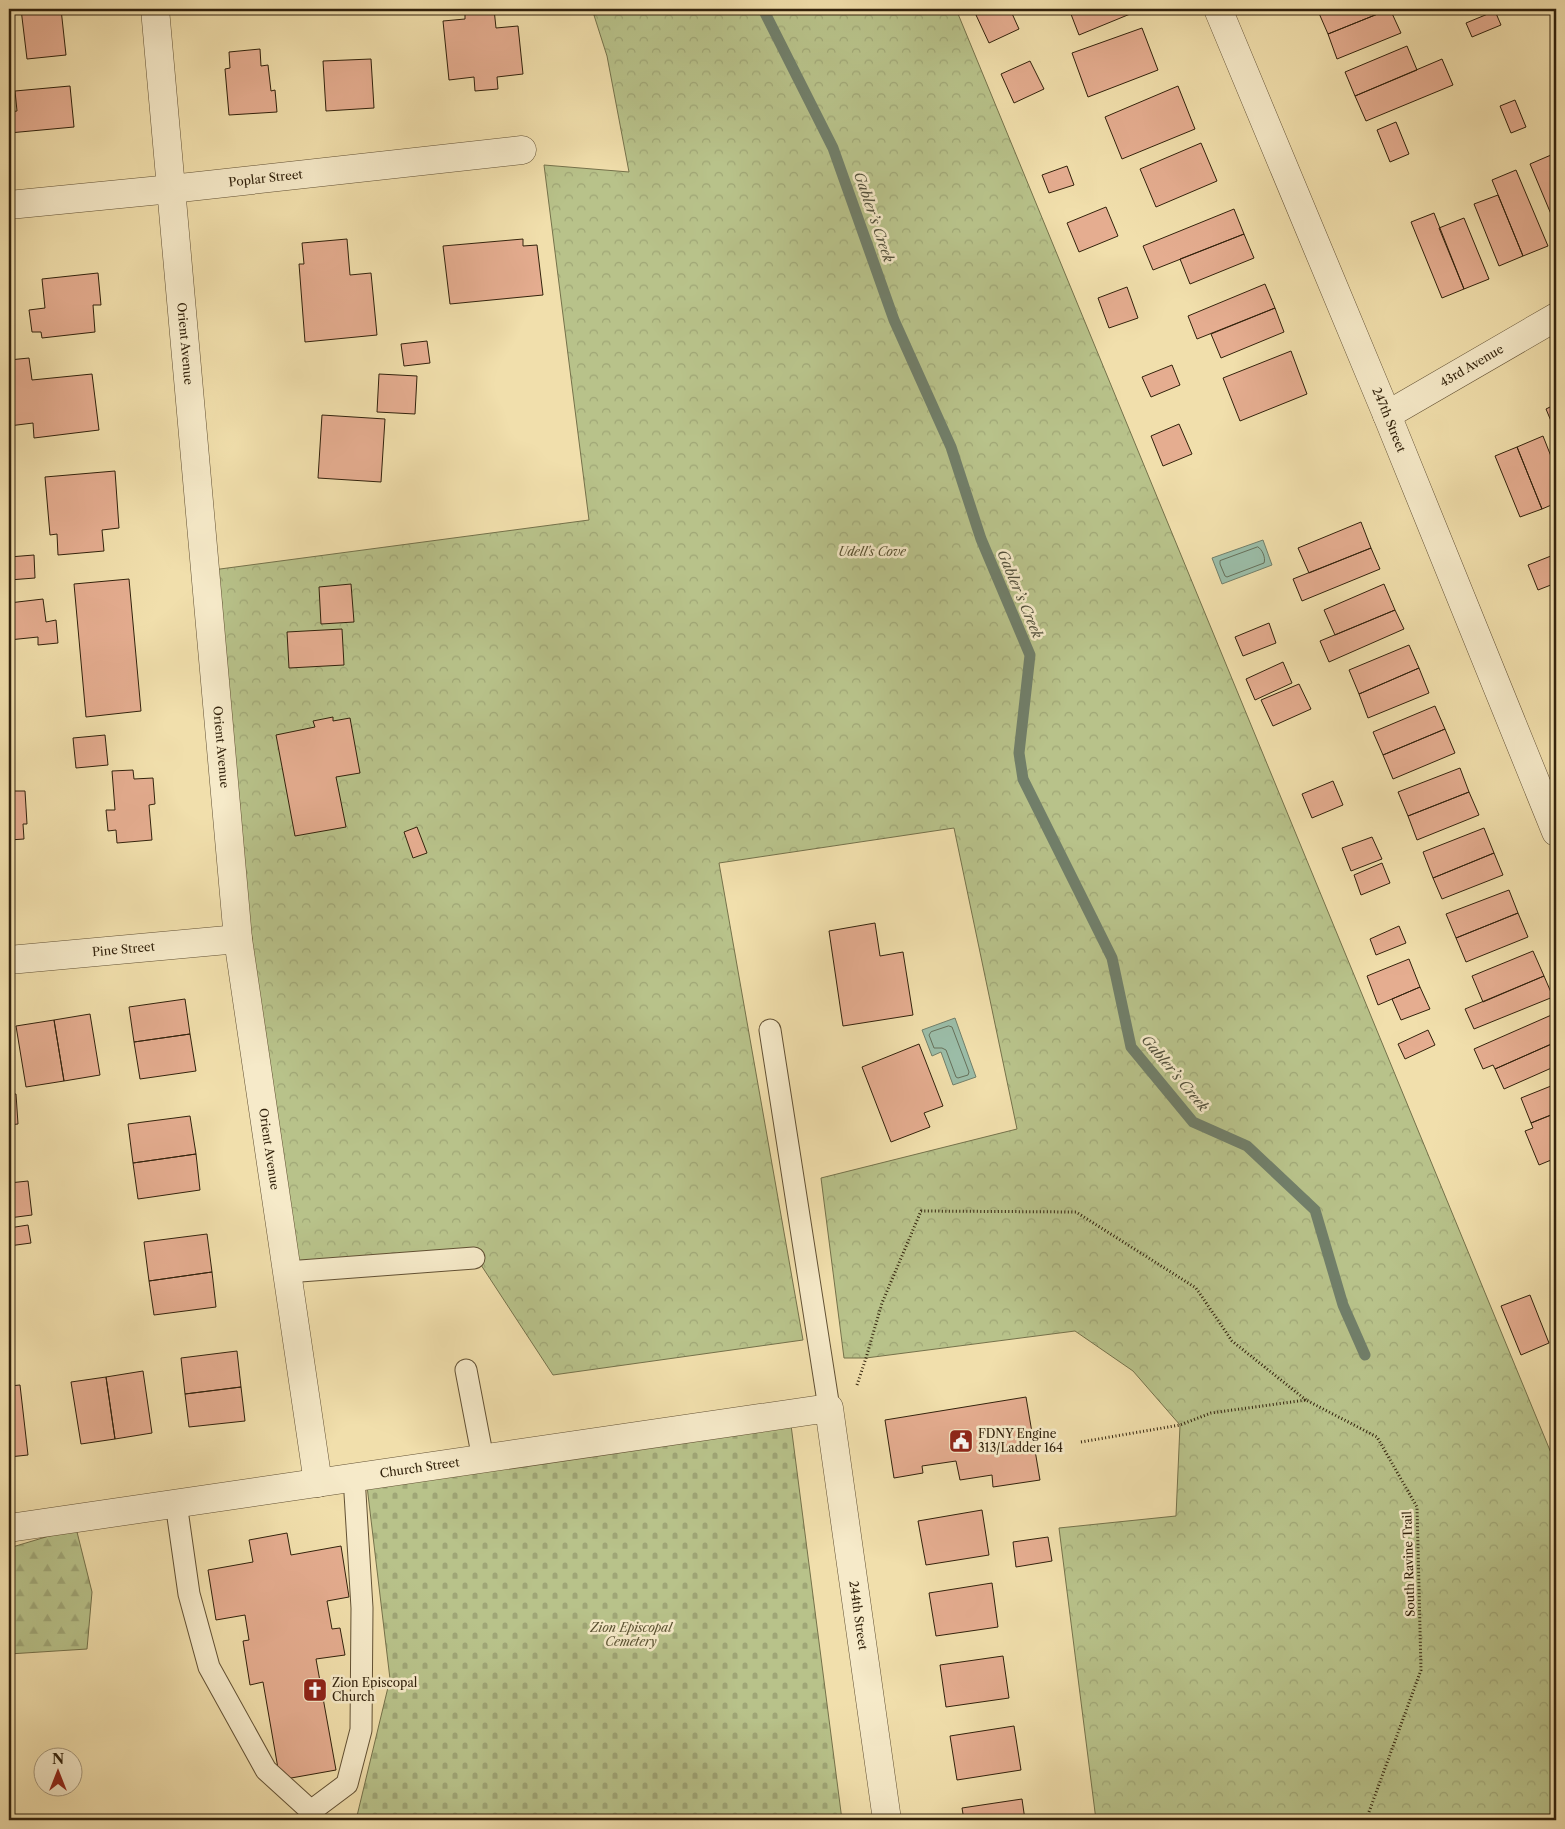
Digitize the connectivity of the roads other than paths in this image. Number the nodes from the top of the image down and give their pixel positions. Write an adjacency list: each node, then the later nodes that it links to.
1 (155, 9): 4 (street, Orient Avenue)
2 (1218, 9): 7 (street, 247th Street)
3 (522, 150): 4 (street, Poplar Street)
4 (172, 189): 5 (street, Poplar Street); 9 (street, Orient Avenue)
5 (9, 205)
6 (1556, 317): 7 (street, 43rd Avenue)
7 (1387, 415): 8 (street, 247th Street)
8 (1556, 832)
9 (238, 939): 10 (street, Pine Street); 13 (street, Orient Avenue)
10 (9, 960)
11 (770, 1030): 15 (lane)
12 (474, 1258): 13 (lane)
13 (287, 1272): 18 (street, Orient Avenue)
14 (466, 1370): 16 (lane)
15 (829, 1408): 16 (street, Church Street); 22 (street, 244th Street)
16 (483, 1458): 17 (street, Church Street)
17 (354, 1477): 18 (street, Church Street); 21 (lane)
18 (318, 1483): 19 (street, Church Street)
19 (176, 1503): 20 (street, Church Street); 21 (lane)
20 (9, 1528)
21 (312, 1816)
22 (887, 1820)

